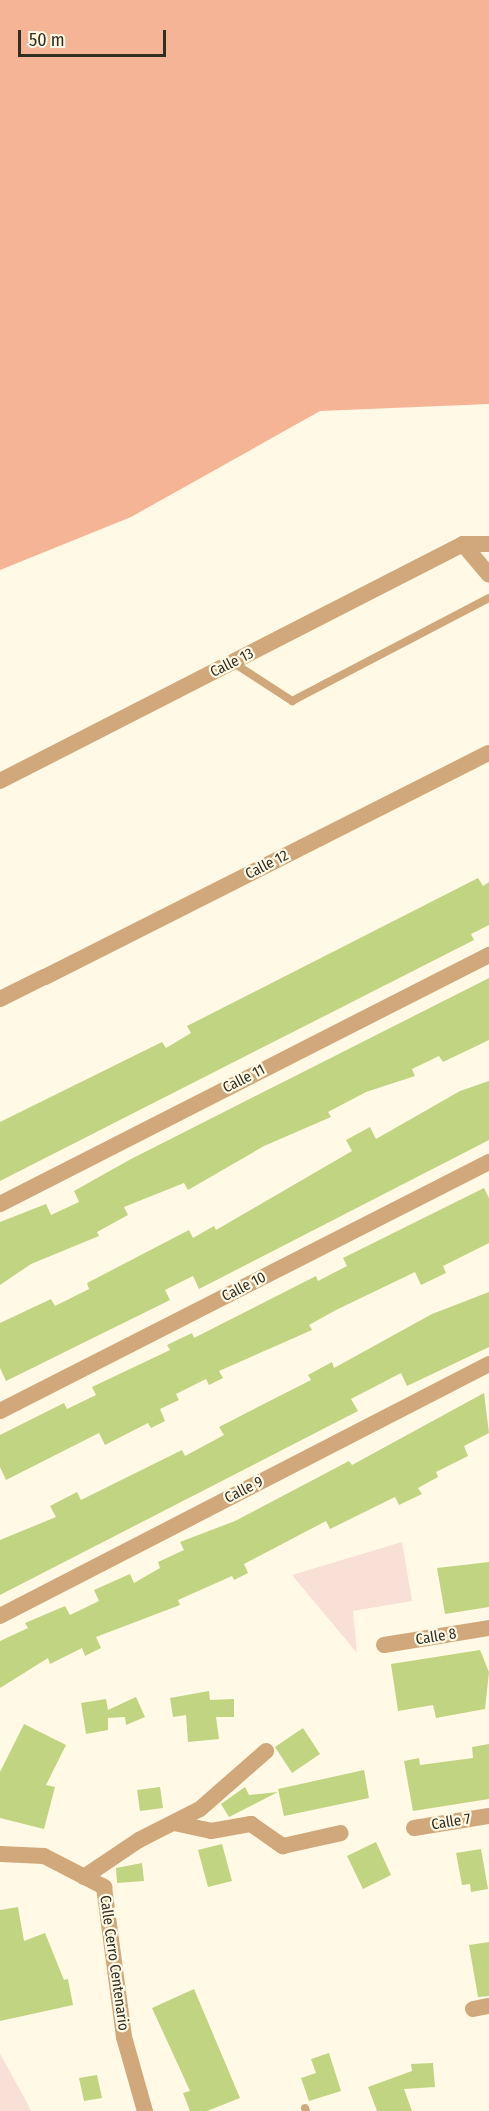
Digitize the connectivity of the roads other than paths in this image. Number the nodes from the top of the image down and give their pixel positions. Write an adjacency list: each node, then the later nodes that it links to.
1 (463, 544): 2 (street); 3 (street); 5 (street, Calle 13)
2 (489, 544)
3 (489, 574)
4 (489, 598): 5 (lane)
5 (232, 662): 7 (street, Calle 13)
6 (489, 753): 9 (street, Calle 12)
7 (0, 781)
8 (489, 955): 11 (street, Calle 11)
9 (0, 999)
10 (489, 1162): 13 (street, Calle 10)
11 (0, 1204)
12 (489, 1364): 14 (street, Calle 9)
13 (0, 1412)
14 (0, 1616)
15 (489, 1628): 16 (street, Calle 8)
16 (384, 1645)
17 (266, 1751): 19 (street)
18 (489, 1816): 20 (street, Calle 7)
19 (174, 1823): 21 (street); 23 (street)
20 (414, 1828)
21 (341, 1833)
22 (0, 1854): 23 (street, Calle Cerro Centenario)
23 (84, 1877): 24 (street, Calle Cerro Centenario)
24 (145, 2111)

